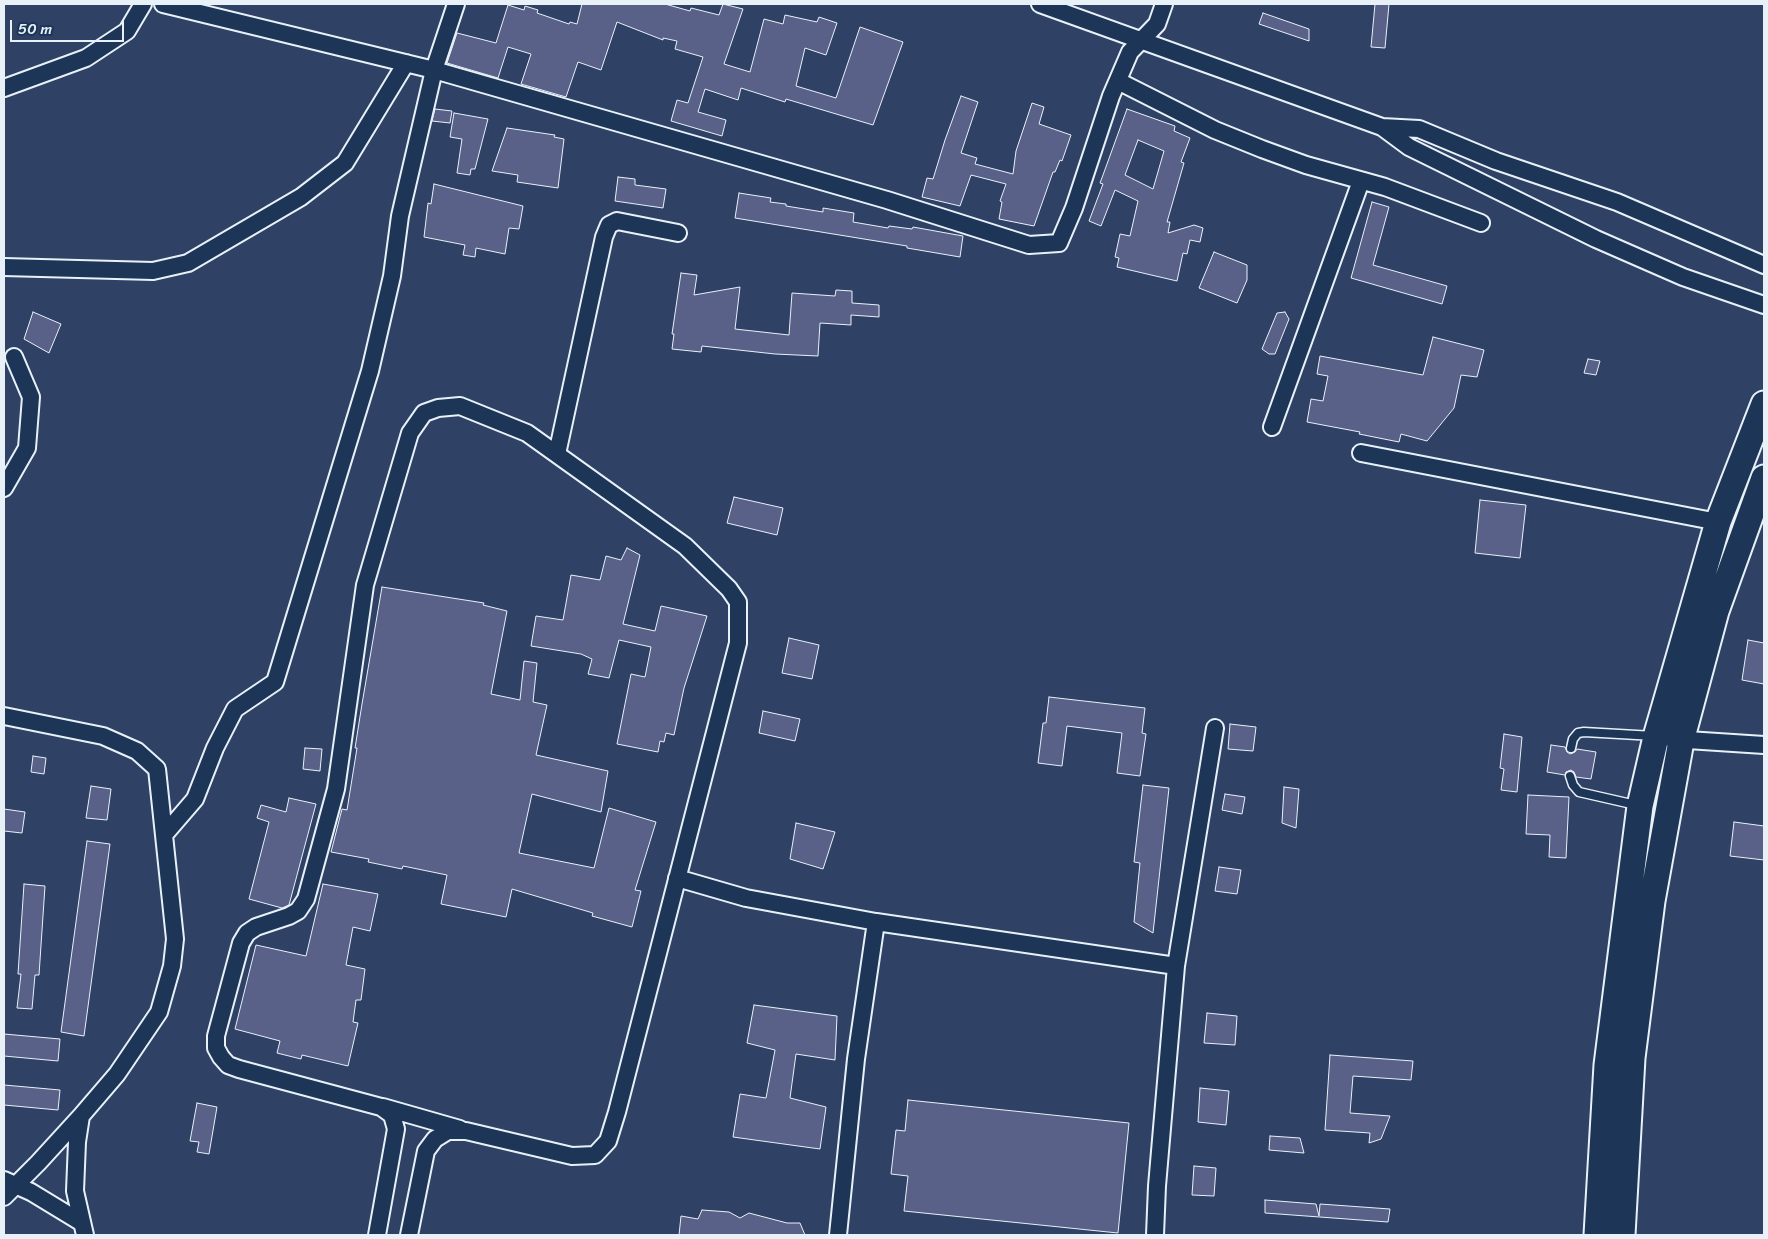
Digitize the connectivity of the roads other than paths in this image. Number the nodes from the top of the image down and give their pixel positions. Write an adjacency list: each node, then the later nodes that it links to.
1 (143, 4): 10 (street)
2 (162, 4): 7 (street)
3 (456, 4): 8 (street)
4 (1040, 4): 6 (street)
5 (1164, 4): 6 (street)
6 (1142, 39): 9 (street); 11 (street)
7 (406, 63): 8 (street); 16 (street)
8 (434, 70): 9 (street); 34 (street)
9 (1118, 81): 12 (street)
10 (4, 88)
11 (1382, 127): 15 (street); 17 (street)
12 (1361, 181): 13 (street); 20 (street)
13 (1481, 223)
14 (678, 232): 21 (street)
15 (1764, 265)
16 (4, 267)
17 (1764, 306)
18 (14, 357): 24 (street)
19 (1764, 404): 25 (main road)
20 (1272, 427)
21 (557, 454): 35 (street); 38 (street)
22 (1361, 454): 25 (street)
23 (1764, 478): 29 (main road)
24 (4, 488)
25 (1718, 522): 28 (main road)
26 (4, 716): 34 (street)
27 (1215, 728): 37 (street)
28 (1656, 736): 29 (street); 31 (lane); 33 (main road)
29 (1681, 741): 30 (street); 49 (main road)
30 (1764, 745)
31 (1571, 748)
32 (1570, 776): 33 (lane)
33 (1640, 806): 48 (main road)
34 (164, 835): 39 (street)
35 (677, 878): 36 (street); 40 (street)
36 (876, 922): 37 (street); 46 (street)
37 (1176, 966): 47 (street)
38 (380, 1107): 40 (street); 44 (street)
39 (81, 1116): 41 (street); 43 (street)
40 (466, 1131): 45 (street)
41 (10, 1183): 42 (street); 43 (street)
42 (4, 1197)
43 (83, 1229)
44 (376, 1235)
45 (409, 1235)
46 (838, 1235)
47 (1155, 1235)
48 (1597, 1235)
49 (1622, 1235)

